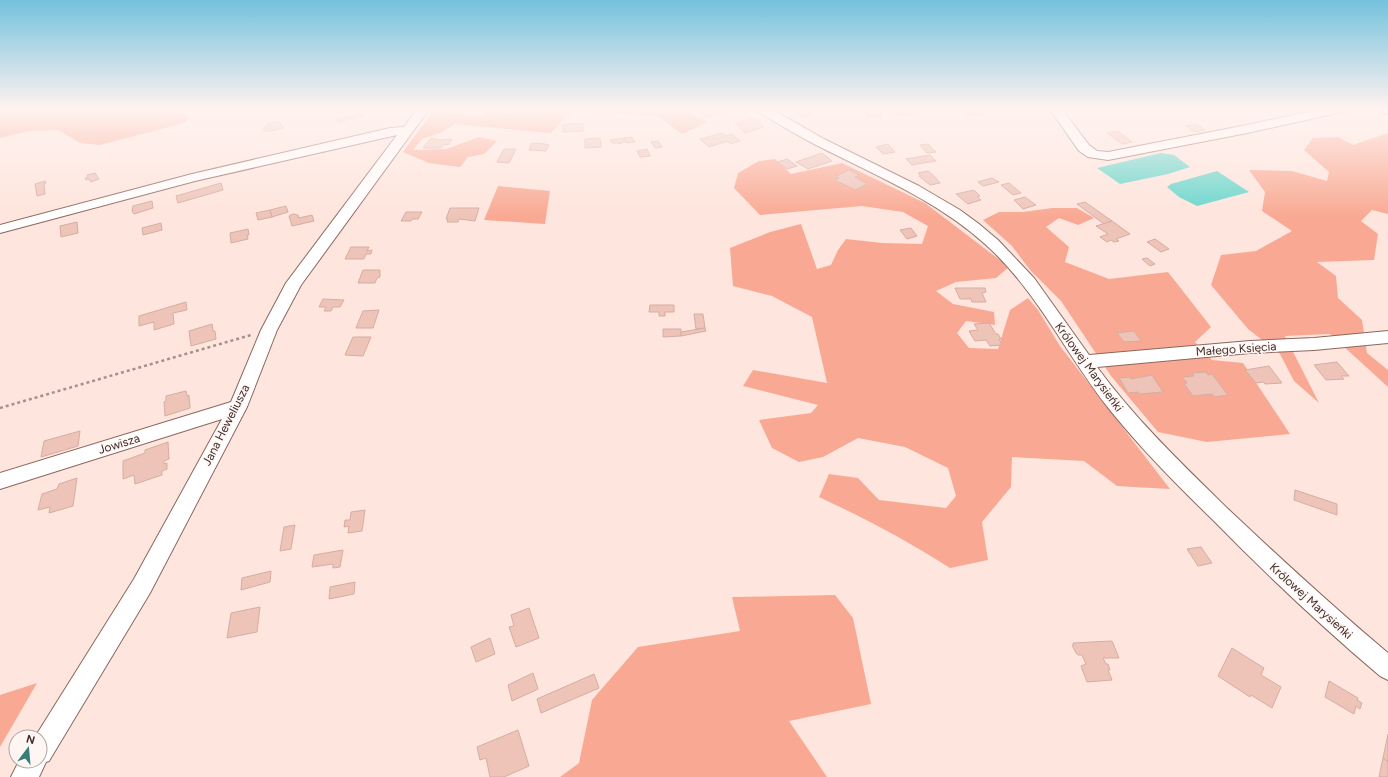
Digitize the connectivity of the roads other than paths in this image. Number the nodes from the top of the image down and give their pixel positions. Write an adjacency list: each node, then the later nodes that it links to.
1 (337, 144): 6 (street)
2 (397, 144): 9 (street, Jana Heweliusza)
3 (823, 144): 8 (street, Królowej Marysieńki)
4 (1081, 144): 5 (street)
5 (1168, 144)
6 (0, 228)
7 (1388, 337): 8 (street, Małego Księcia)
8 (1085, 362): 11 (street, Królowej Marysieńki)
9 (238, 407): 10 (street, Jowisza); 12 (street, Jana Heweliusza)
10 (0, 481)
11 (1388, 668)
12 (48, 739)

